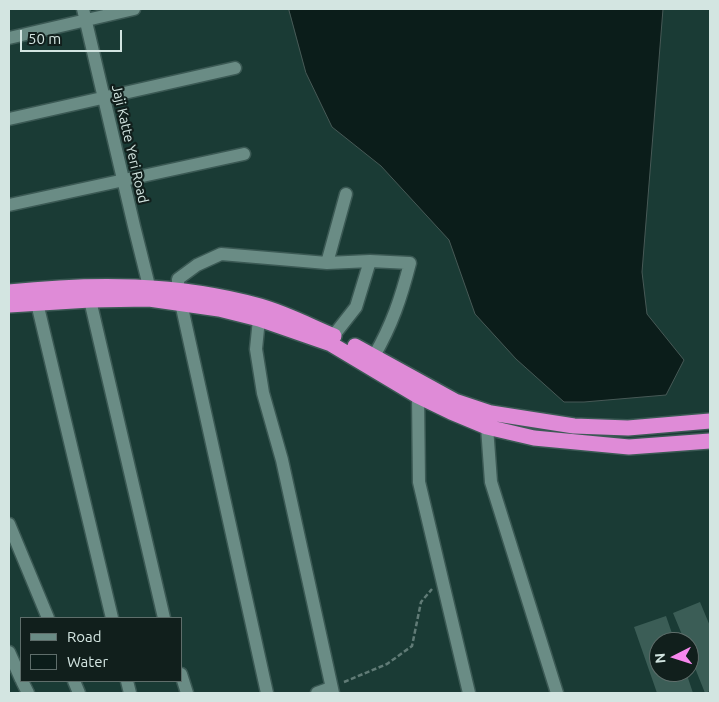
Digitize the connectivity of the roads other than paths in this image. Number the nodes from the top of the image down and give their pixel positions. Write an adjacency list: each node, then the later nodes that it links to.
1 (134, 9): 2 (street)
2 (84, 15): 3 (street); 5 (street, Jaji Katte Yeri Road)
3 (9, 38)
4 (234, 68): 5 (street)
5 (104, 97): 6 (street); 8 (street, Jaji Katte Yeri Road)
6 (9, 119)
7 (244, 154): 8 (street)
8 (124, 180): 10 (street); 13 (street, Jaji Katte Yeri Road)
9 (346, 194): 12 (street)
10 (9, 205)
11 (370, 261): 12 (street); 20 (street); 21 (street)
12 (328, 263): 15 (street)
13 (149, 286): 14 (highway); 15 (highway)
14 (9, 291)
15 (180, 296): 16 (highway); 19 (highway); 20 (highway); 35 (street)
16 (90, 300): 17 (highway); 29 (street)
17 (37, 303): 18 (highway); 28 (street)
18 (9, 305)
19 (258, 319): 22 (highway); 33 (street)
20 (334, 335): 21 (highway)
21 (374, 356): 23 (highway)
22 (418, 396): 24 (highway); 37 (street)
23 (710, 421)
24 (487, 427): 25 (highway); 38 (street)
25 (710, 441)
26 (9, 524): 27 (street)
27 (48, 617)
28 (112, 617)
29 (164, 617)
30 (9, 652): 31 (street)
31 (20, 676)
32 (182, 677): 34 (street)
33 (332, 690): 36 (street)
34 (187, 693)
35 (267, 693)
36 (318, 693)
37 (469, 693)
38 (557, 693)

